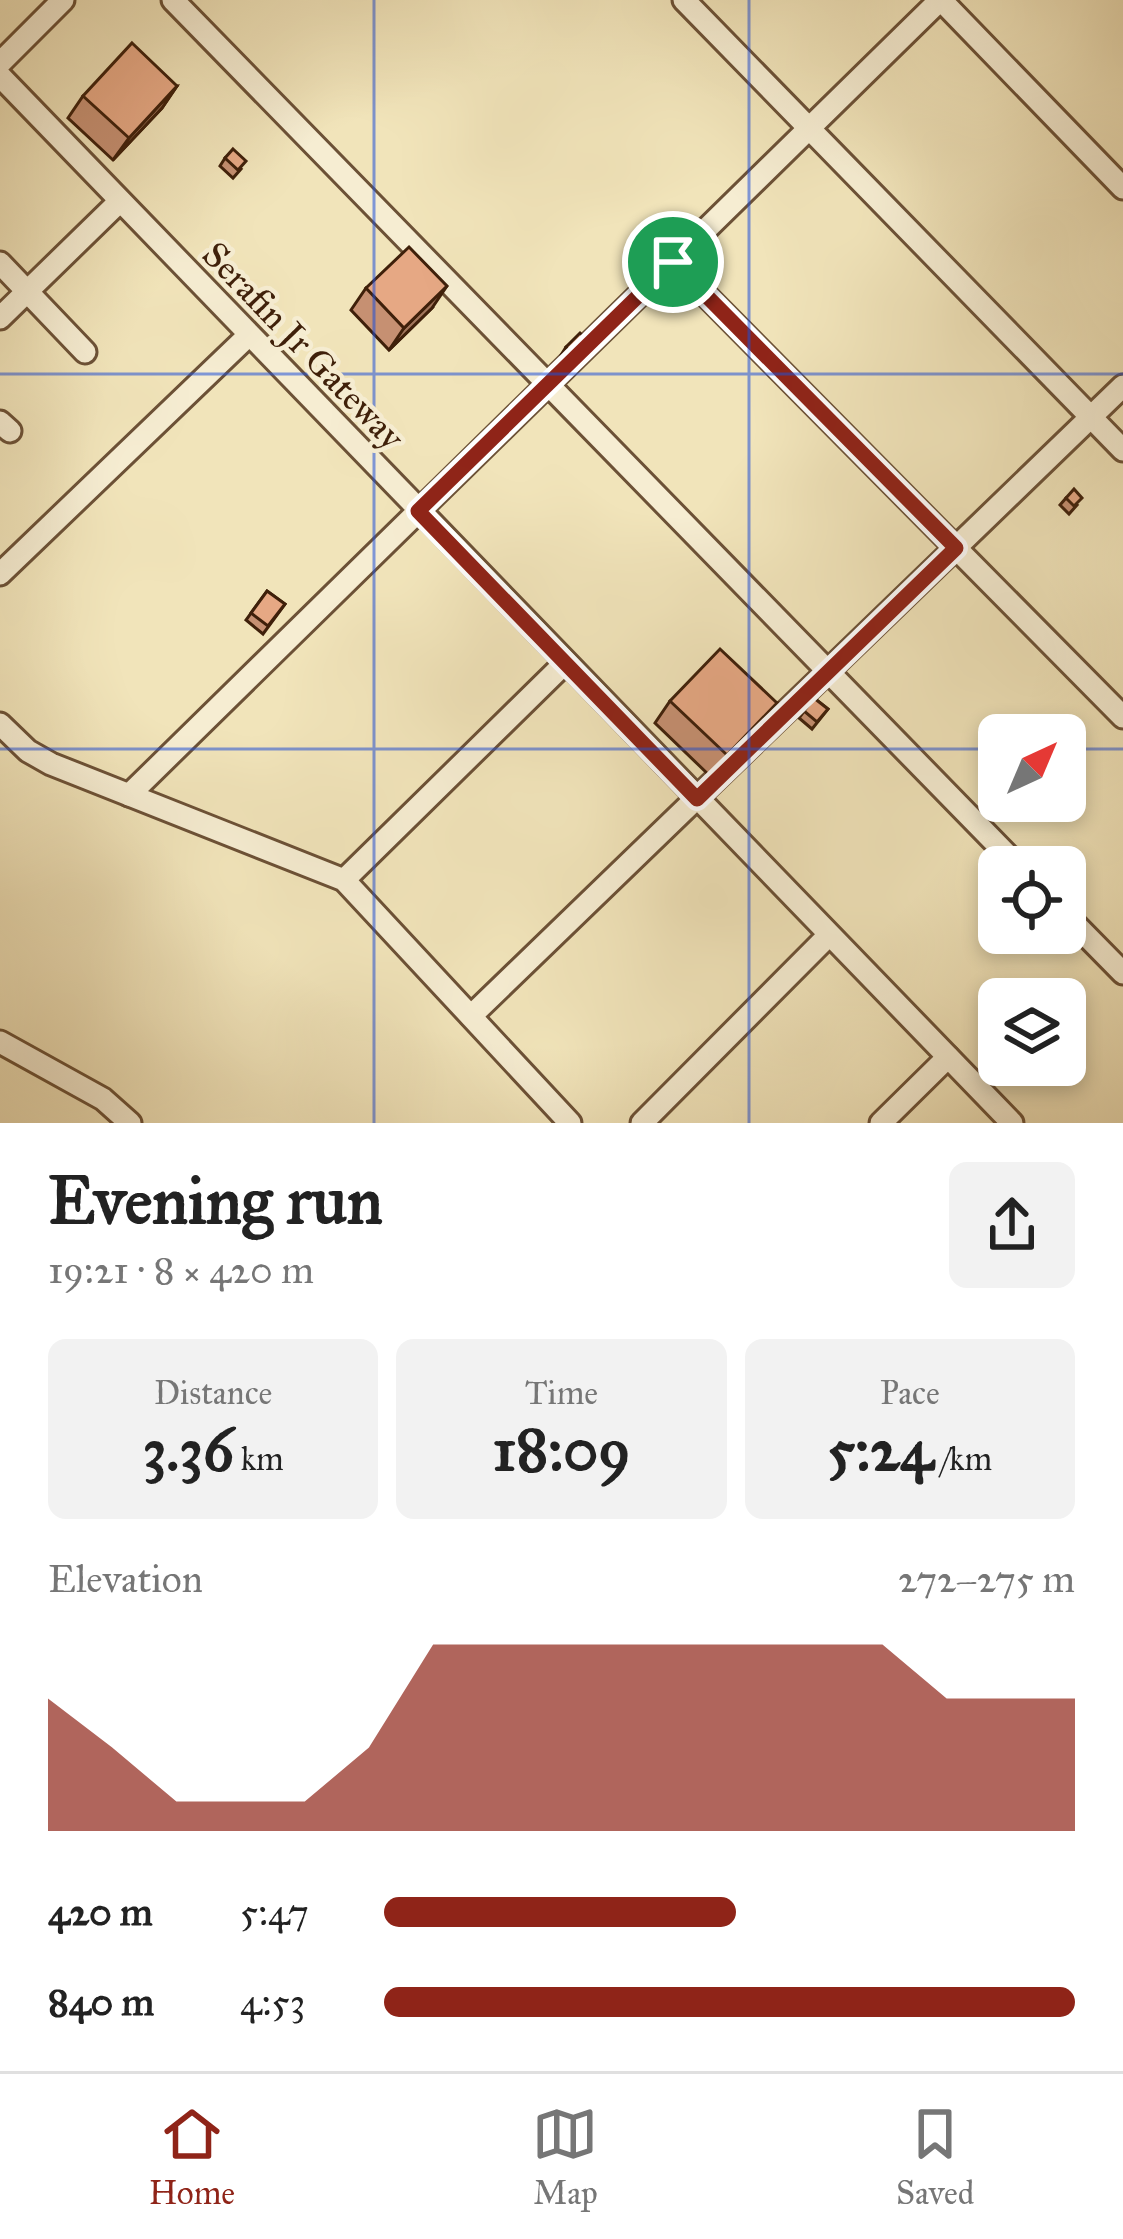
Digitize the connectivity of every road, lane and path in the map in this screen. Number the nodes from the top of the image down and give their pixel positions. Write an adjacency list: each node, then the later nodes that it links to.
1 (63, 0): 5 (street)
2 (172, 0): 16 (street)
3 (684, 0): 7 (street)
4 (940, 0): 7 (street); 8 (street)
5 (0, 63)
6 (0, 76): 9 (street, Serafin Jr Gateway)
7 (809, 128): 10 (street); 18 (street)
8 (1123, 188)
9 (120, 201): 12 (street); 14 (street, Serafin Jr Gateway)
10 (673, 262): 16 (street); 21 (street)
11 (0, 263): 12 (street)
12 (27, 292): 13 (street); 15 (street)
13 (0, 318)
14 (249, 335): 20 (street, Serafin Jr Gateway); 22 (street)
15 (85, 352)
16 (548, 385): 20 (street); 24 (street)
17 (1123, 386): 18 (street)
18 (1091, 417): 19 (street); 21 (street)
19 (1123, 450)
20 (418, 511): 23 (street, Serafin Jr Gateway); 27 (street)
21 (956, 548): 24 (street); 25 (street)
22 (0, 574)
23 (565, 663): 28 (street, Serafin Jr Gateway); 30 (street)
24 (827, 672): 28 (street); 29 (street)
25 (1123, 717)
26 (0, 724): 27 (street)
27 (129, 795): 30 (street)
28 (697, 799): 31 (street, Serafin Jr Gateway); 34 (street)
29 (998, 846)
30 (344, 880): 34 (street)
31 (829, 935): 36 (street, Serafin Jr Gateway); 39 (street)
32 (1086, 935): 33 (street)
33 (1123, 973)
34 (471, 1016): 38 (street)
35 (0, 1042): 37 (street)
36 (948, 1057): 40 (street); 41 (street, Serafin Jr Gateway)
37 (130, 1123)
38 (569, 1123)
39 (643, 1123)
40 (881, 1123)
41 (1012, 1123)

